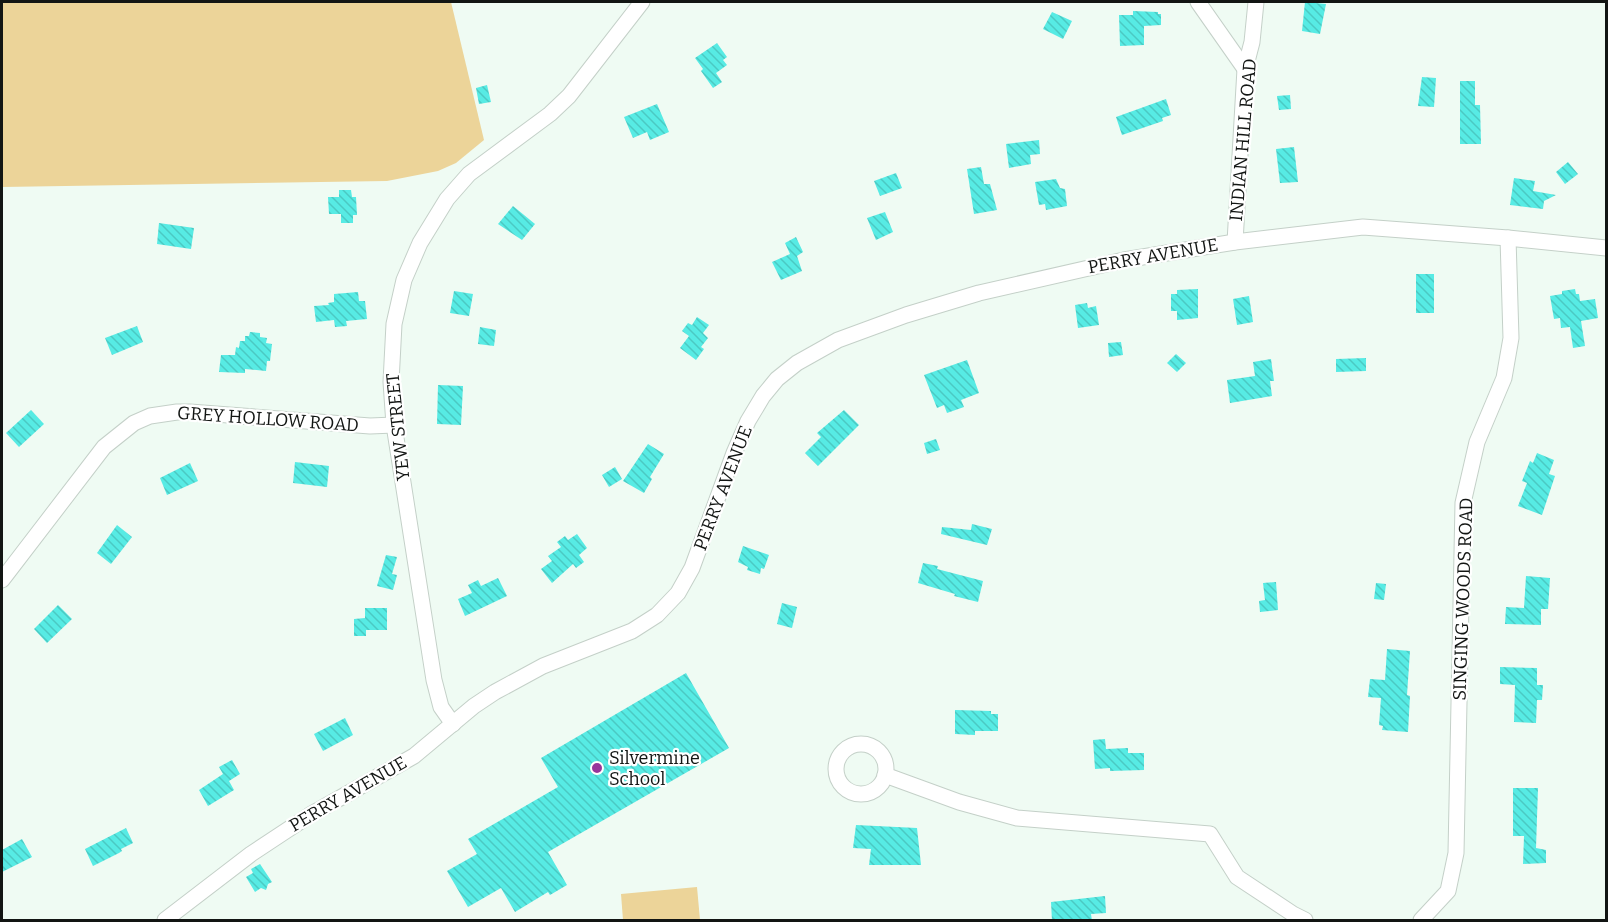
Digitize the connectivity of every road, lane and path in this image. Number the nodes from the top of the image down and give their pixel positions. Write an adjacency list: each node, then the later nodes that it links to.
1 (642, 2): 8 (street, YEW STREET)
2 (1198, 2): 4 (street)
3 (1256, 2): 4 (street, INDIAN HILL ROAD)
4 (1245, 69): 6 (street, INDIAN HILL ROAD)
5 (1508, 238): 6 (street, PERRY AVENUE); 7 (street, PERRY AVENUE); 14 (street, SINGING WOODS ROAD)
6 (1235, 242): 10 (street, PERRY AVENUE)
7 (1606, 248)
8 (394, 424): 9 (street, GREY HOLLOW ROAD); 10 (street, YEW STREET)
9 (2, 580)
10 (453, 724): 12 (street, PERRY AVENUE)
11 (885, 775): 13 (street)
12 (165, 921)
13 (1305, 921)
14 (1421, 921)

